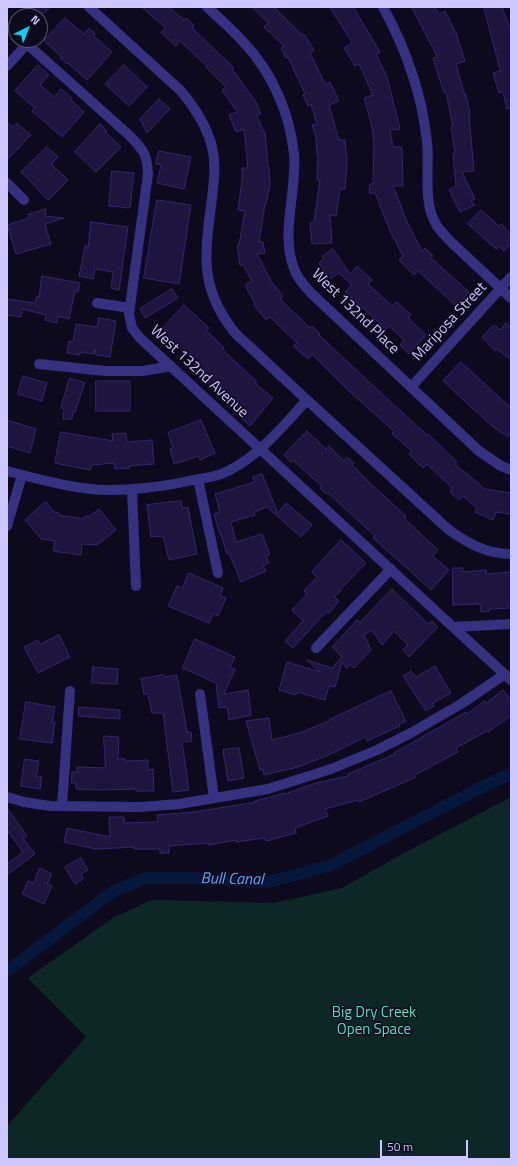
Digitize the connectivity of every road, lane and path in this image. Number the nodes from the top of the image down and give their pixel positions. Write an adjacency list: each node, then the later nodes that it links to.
1 (89, 7): 15 (street)
2 (207, 7): 14 (street, West 132nd Place)
3 (383, 7): 8 (street)
4 (7, 66): 11 (street, West 132nd Avenue)
5 (7, 183): 6 (street)
6 (24, 200)
7 (511, 277): 8 (street, Mariposa Street)
8 (501, 289): 9 (street); 14 (street, Mariposa Street)
9 (511, 298)
10 (97, 303): 11 (street)
11 (130, 308): 13 (street, West 132nd Avenue)
12 (39, 364): 13 (street)
13 (171, 366): 16 (street, West 132nd Avenue)
14 (411, 387): 17 (street, West 132nd Place)
15 (307, 400): 16 (street); 23 (street)
16 (261, 449): 20 (street); 24 (street, West 132nd Avenue)
17 (511, 470)
18 (7, 471): 19 (street)
19 (22, 475): 21 (street); 22 (street)
20 (198, 479): 21 (street); 25 (street)
21 (132, 489): 26 (street)
22 (7, 526)
23 (511, 554)
24 (391, 569): 28 (street, West 132nd Avenue); 29 (street)
25 (218, 573)
26 (136, 586)
27 (511, 624): 28 (street)
28 (453, 627): 30 (street, West 132nd Avenue)
29 (316, 648)
30 (508, 677): 34 (street)
31 (70, 691): 35 (street)
32 (200, 694): 34 (street)
33 (8, 798): 35 (street)
34 (214, 798): 35 (street)
35 (62, 806)

